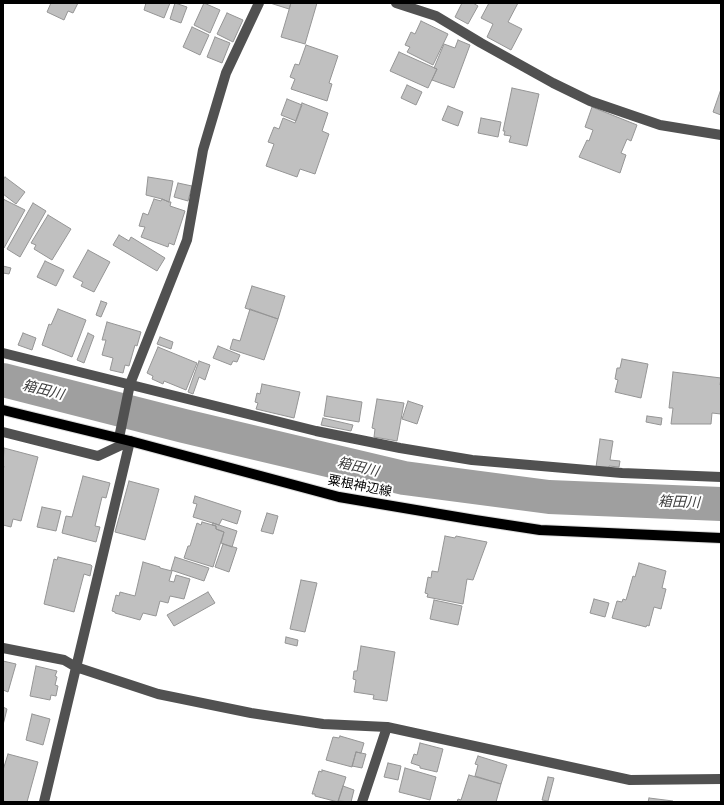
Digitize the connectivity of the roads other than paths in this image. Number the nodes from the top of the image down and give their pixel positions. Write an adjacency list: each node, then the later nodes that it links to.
1 (259, 3): 5 (street)
2 (396, 3): 3 (street)
3 (721, 134)
4 (3, 353): 5 (street)
5 (130, 384): 8 (street); 10 (street)
6 (3, 410): 8 (main road, 粟根神辺線)
7 (3, 432): 9 (street)
8 (119, 438): 9 (main road, 粟根神辺線)
9 (130, 441): 11 (main road, 粟根神辺線); 13 (street)
10 (721, 477)
11 (721, 538)
12 (3, 648): 13 (street)
13 (76, 667): 14 (street); 16 (street)
14 (387, 727): 15 (street); 17 (street)
15 (721, 779)
16 (44, 802)
17 (362, 802)

